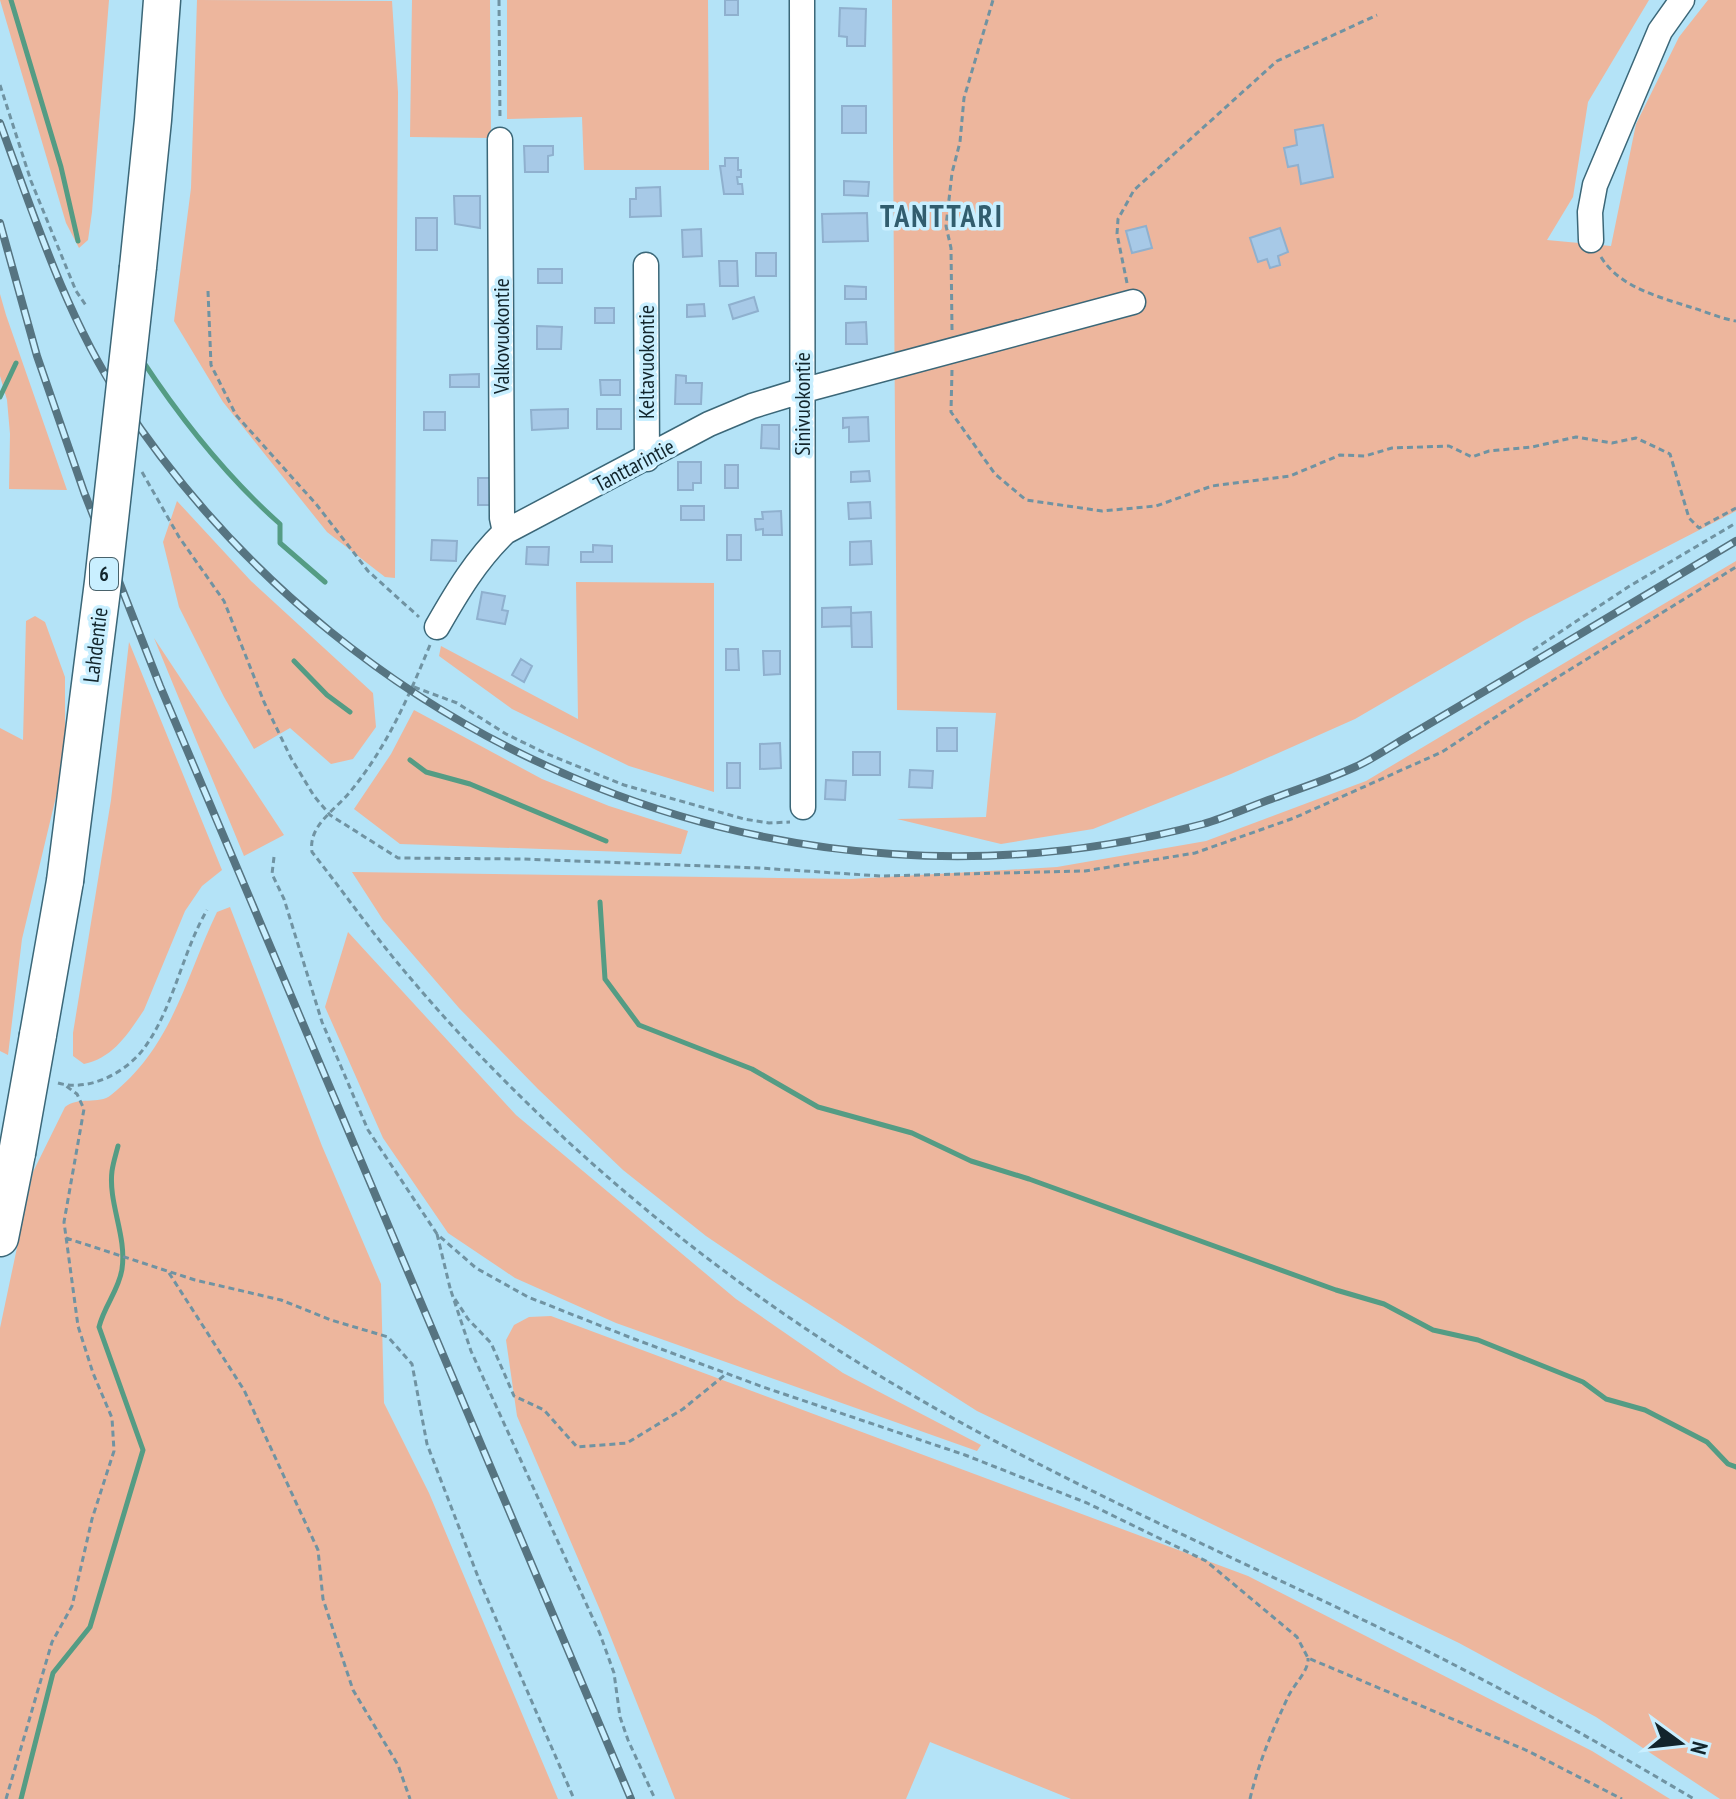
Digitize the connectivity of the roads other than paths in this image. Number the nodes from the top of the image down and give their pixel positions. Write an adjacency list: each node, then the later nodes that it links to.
1 (162, 0): 13 (highway, Lahdentie / 6, bridge)
2 (802, 0): 8 (street, Sinivuokontie)
3 (1682, 0): 5 (street)
4 (500, 140): 10 (street, Valkovuokontie)
5 (1591, 240)
6 (646, 265): 9 (street, Keltavuokontie)
7 (1133, 302): 8 (street, Tanttarintie)
8 (801, 391): 9 (street, Tanttarintie); 12 (street, Sinivuokontie)
9 (647, 459): 10 (street, Tanttarintie)
10 (505, 532): 11 (street, Tanttarintie)
11 (437, 627)
12 (803, 807)
13 (0, 1238)

